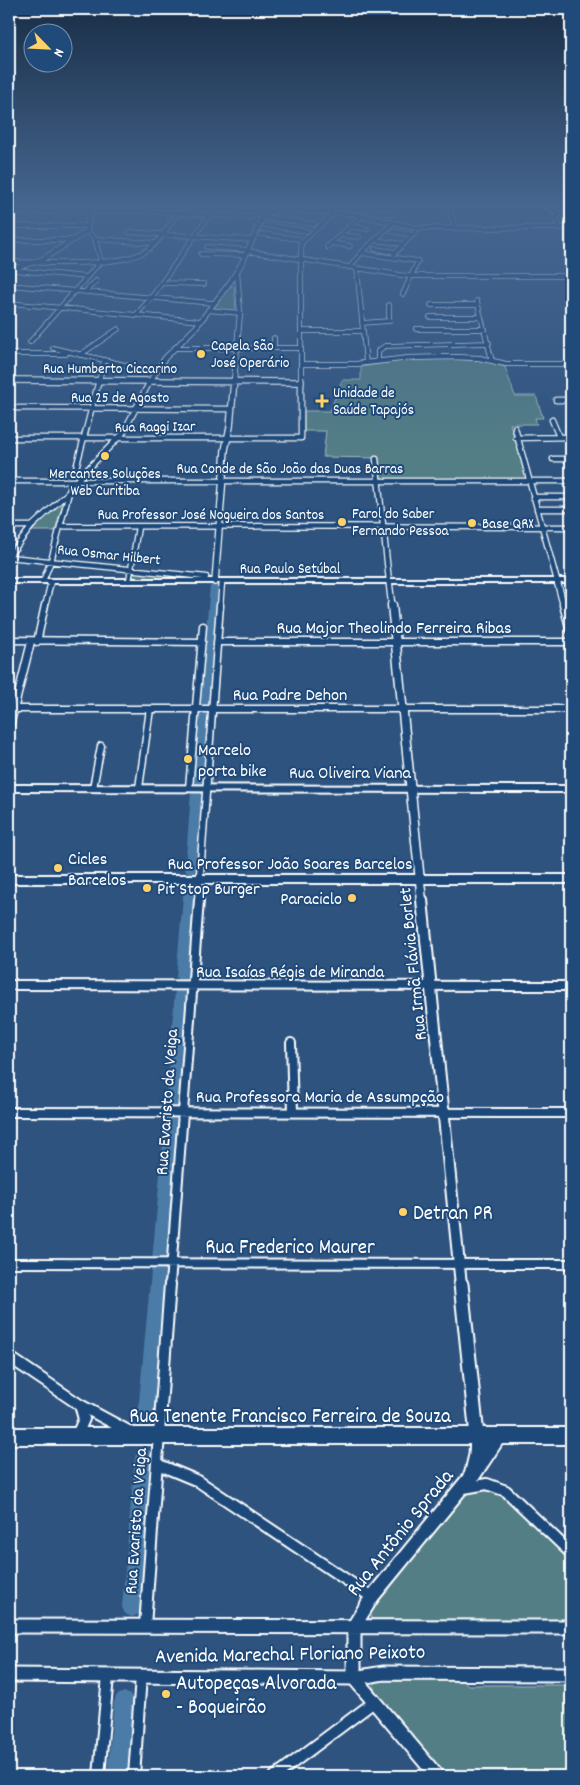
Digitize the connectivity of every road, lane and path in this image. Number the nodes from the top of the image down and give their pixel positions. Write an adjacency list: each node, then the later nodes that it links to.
1 (66, 290): 8 (street)
2 (157, 290): 11 (street)
3 (224, 290): 13 (street)
4 (238, 290): 18 (street, Rua Evaristo da Veiga)
5 (301, 290): 27 (street)
6 (358, 290): 23 (street)
7 (404, 290): 10 (street)
8 (74, 291): 9 (street); 16 (street)
9 (85, 292): 11 (street)
10 (403, 294)
11 (151, 298): 13 (street); 19 (street)
12 (9, 303): 16 (street)
13 (212, 303): 17 (street)
14 (389, 305): 23 (street)
15 (431, 305): 21 (street)
16 (60, 308): 19 (street); 30 (street)
17 (208, 310): 18 (street); 22 (street)
18 (240, 313): 34 (street, Rua Evaristo da Veiga)
19 (135, 316): 22 (street)
20 (430, 317): 21 (street)
21 (481, 317): 26 (street)
22 (201, 321): 33 (street)
23 (362, 323): 28 (street)
24 (118, 329): 38 (street)
25 (416, 329): 26 (street)
26 (485, 329): 31 (street)
27 (301, 331): 28 (street); 36 (street)
28 (363, 331): 42 (street)
29 (274, 338): 35 (street)
30 (30, 342)
31 (488, 343): 40 (street); 41 (street)
32 (53, 348): 38 (street)
33 (175, 348): 34 (street); 45 (street)
34 (236, 348): 35 (street); 49 (street, Rua Evaristo da Veiga)
35 (274, 348): 36 (street)
36 (301, 348): 43 (street)
37 (9, 354): 38 (street)
38 (78, 355): 39 (street)
39 (104, 361): 45 (street); 47 (street)
40 (378, 361): 41 (street); 42 (street)
41 (492, 361): 44 (street)
42 (366, 363): 43 (street)
43 (301, 364): 50 (street)
44 (571, 364)
45 (155, 372): 48 (street)
46 (9, 380): 47 (street, Rua Humberto Ciccarino)
47 (98, 381): 48 (street, Rua Humberto Ciccarino); 54 (street)
48 (150, 381): 49 (street, Rua Humberto Ciccarino); 55 (street)
49 (234, 382): 50 (street, Rua Humberto Ciccarino); 56 (street, Rua Evaristo da Veiga)
50 (301, 382): 60 (street, Rua Raggi Izar)
51 (556, 400): 52 (street)
52 (571, 400)
53 (9, 408): 54 (street, Rua 25 de Agosto)
54 (91, 409): 55 (street, Rua 25 de Agosto); 64 (street)
55 (137, 409): 56 (street, Rua 25 de Agosto); 65 (street)
56 (231, 409): 60 (street, Rua Evaristo da Veiga)
57 (552, 420): 62 (street)
58 (515, 428): 61 (street)
59 (9, 438): 64 (street, Rua Raggi Izar)
60 (227, 438): 65 (street, Rua Raggi Izar); 70 (street, Rua Evaristo da Veiga)
61 (516, 438): 62 (street); 74 (street)
62 (559, 438): 63 (street)
63 (571, 438)
64 (83, 439): 65 (street, Rua Raggi Izar); 69 (street)
65 (118, 439): 73 (street)
66 (376, 459): 71 (street, Rua Irmã Flávia Borlet)
67 (553, 459): 68 (street)
68 (571, 459)
69 (76, 468)
70 (223, 480): 71 (street, Rua Conde de São João das Duas Barras); 73 (street, Rua Conde de São João das Duas Barras); 85 (street, Rua Evaristo da Veiga)
71 (378, 480): 74 (street, Rua Conde de São João das Duas Barras); 86 (street, Rua Irmã Flávia Borlet)
72 (9, 481): 73 (street, Rua Conde de São João das Duas Barras)
73 (75, 481): 76 (street)
74 (528, 481): 75 (street, Rua Conde de São João das Duas Barras); 77 (street)
75 (571, 481)
76 (70, 491): 82 (street); 83 (street)
77 (533, 497): 78 (street); 79 (street)
78 (571, 497)
79 (537, 509): 80 (street); 87 (street)
80 (571, 509)
81 (9, 526): 82 (street)
82 (32, 526): 89 (street)
83 (60, 526): 84 (street, Rua Professor José Nogueira dos Santos); 90 (street)
84 (138, 526): 85 (street, Rua Professor José Nogueira dos Santos); 91 (street)
85 (219, 527): 86 (street, Rua Professor José Nogueira dos Santos); 99 (street, Rua Evaristo da Veiga)
86 (383, 527): 87 (street, Rua Professor José Nogueira dos Santos); 95 (street, Rua Irmã Flávia Borlet)
87 (542, 527): 88 (street, Rua Professor José Nogueira dos Santos); 96 (street)
88 (571, 527)
89 (9, 556): 90 (street, Rua Osmar Hilbert)
90 (51, 561): 91 (street, Rua Osmar Hilbert); 94 (street)
91 (131, 569): 92 (street, Rua Osmar Hilbert); 98 (street)
92 (206, 577)
93 (9, 581): 94 (main road, Rua Paulo Setúbal)
94 (47, 581): 98 (main road, Rua Paulo Setúbal); 103 (street)
95 (389, 581): 96 (main road, Rua Paulo Setúbal); 99 (main road, Rua Paulo Setúbal); 106 (street, Rua Irmã Flávia Borlet)
96 (557, 581): 97 (main road, Rua Paulo Setúbal); 101 (street)
97 (571, 581)
98 (129, 582): 99 (main road, Rua Paulo Setúbal)
99 (218, 582): 105 (street, Rua Evaristo da Veiga)
100 (203, 626): 104 (street)
101 (571, 630)
102 (9, 640): 103 (street)
103 (34, 642): 104 (street); 108 (street)
104 (202, 642): 110 (street)
105 (217, 642): 106 (street, Rua Major Theolindo Ferreira Ribas); 111 (street, Rua Evaristo da Veiga)
106 (395, 642): 107 (street, Rua Major Theolindo Ferreira Ribas); 112 (street, Rua Irmã Flávia Borlet)
107 (571, 642)
108 (11, 709): 109 (street, Rua Padre Dehon); 114 (street)
109 (150, 709): 110 (street, Rua Padre Dehon); 118 (street)
110 (196, 709): 111 (street, Rua Padre Dehon); 119 (street)
111 (212, 709): 112 (street, Rua Padre Dehon); 120 (street, Rua Evaristo da Veiga)
112 (402, 709): 113 (street, Rua Padre Dehon); 121 (street, Rua Irmã Flávia Borlet)
113 (571, 709)
114 (9, 730)
115 (101, 746): 117 (street)
116 (9, 788): 117 (main road, Rua Oliveira Viana)
117 (93, 788): 118 (main road, Rua Oliveira Viana)
118 (139, 788): 119 (main road, Rua Oliveira Viana)
119 (189, 788): 120 (main road, Rua Oliveira Viana)
120 (206, 788): 121 (main road, Rua Oliveira Viana); 124 (street, Rua Evaristo da Veiga)
121 (410, 788): 122 (main road, Rua Oliveira Viana); 125 (street, Rua Irmã Flávia Borlet)
122 (571, 788)
123 (9, 879): 124 (main road, Rua Professor João Soares Barcelos)
124 (200, 879): 125 (main road, Rua Professor João Soares Barcelos); 128 (street, Rua Evaristo da Veiga)
125 (420, 879): 126 (main road, Rua Professor João Soares Barcelos); 129 (street, Rua Irmã Flávia Borlet)
126 (571, 879)
127 (9, 986): 128 (street, Rua Isaías Régis de Miranda)
128 (192, 986): 129 (street, Rua Isaías Régis de Miranda); 133 (street, Rua Evaristo da Veiga)
129 (430, 986): 130 (street, Rua Isaías Régis de Miranda); 135 (street, Rua Irmã Flávia Borlet)
130 (571, 986)
131 (291, 1044): 134 (street)
132 (9, 1112): 133 (street, Rua Professora Maria de Assumpção)
133 (182, 1112): 134 (street, Rua Professora Maria de Assumpção); 138 (street, Rua Evaristo da Veiga)
134 (293, 1112): 135 (street, Rua Professora Maria de Assumpção)
135 (444, 1112): 136 (street, Rua Professora Maria de Assumpção); 139 (street, Rua Irmã Flávia Borlet)
136 (571, 1112)
137 (9, 1263): 138 (street, Rua Frederico Maurer)
138 (168, 1263): 139 (street, Rua Frederico Maurer); 146 (street, Rua Evaristo da Veiga)
139 (459, 1264): 140 (street, Rua Frederico Maurer); 147 (street, Rua Irmã Flávia Borlet)
140 (571, 1264)
141 (9, 1357): 142 (street)
142 (80, 1405): 144 (street); 145 (street)
143 (9, 1436): 144 (main road, Rua Tenente Francisco Ferreira de Souza)
144 (76, 1436): 145 (main road, Rua Tenente Francisco Ferreira de Souza)
145 (137, 1436): 146 (main road, Rua Tenente Francisco Ferreira de Souza)
146 (159, 1436): 147 (main road, Rua Tenente Francisco Ferreira de Souza); 150 (street, Rua Evaristo da Veiga)
147 (477, 1436): 148 (main road, Rua Tenente Francisco Ferreira de Souza); 151 (street, Rua Antônio Sprada)
148 (498, 1436): 149 (main road, Rua Tenente Francisco Ferreira de Souza); 151 (main road)
149 (571, 1436)
150 (156, 1464): 153 (street); 155 (street, Rua Evaristo da Veiga)
151 (466, 1483): 152 (street); 153 (street, Rua Antônio Sprada)
152 (571, 1553)
153 (372, 1597): 156 (street, Rua Antônio Sprada)
154 (9, 1626): 155 (street, Avenida Marechal Floriano Peixoto)
155 (145, 1626): 156 (street, Avenida Marechal Floriano Peixoto)
156 (354, 1626): 157 (street, Avenida Marechal Floriano Peixoto); 162 (street)
157 (571, 1627)
158 (571, 1674): 162 (street, Avenida Marechal Floriano Peixoto)
159 (9, 1675): 160 (street, Avenida Marechal Floriano Peixoto)
160 (108, 1676): 161 (street, Avenida Marechal Floriano Peixoto); 164 (street)
161 (141, 1676): 162 (street, Avenida Marechal Floriano Peixoto); 165 (street)
162 (354, 1678): 163 (street)
163 (374, 1702): 166 (street); 167 (street)
164 (99, 1776)
165 (134, 1776)
166 (275, 1776)
167 (437, 1776)

